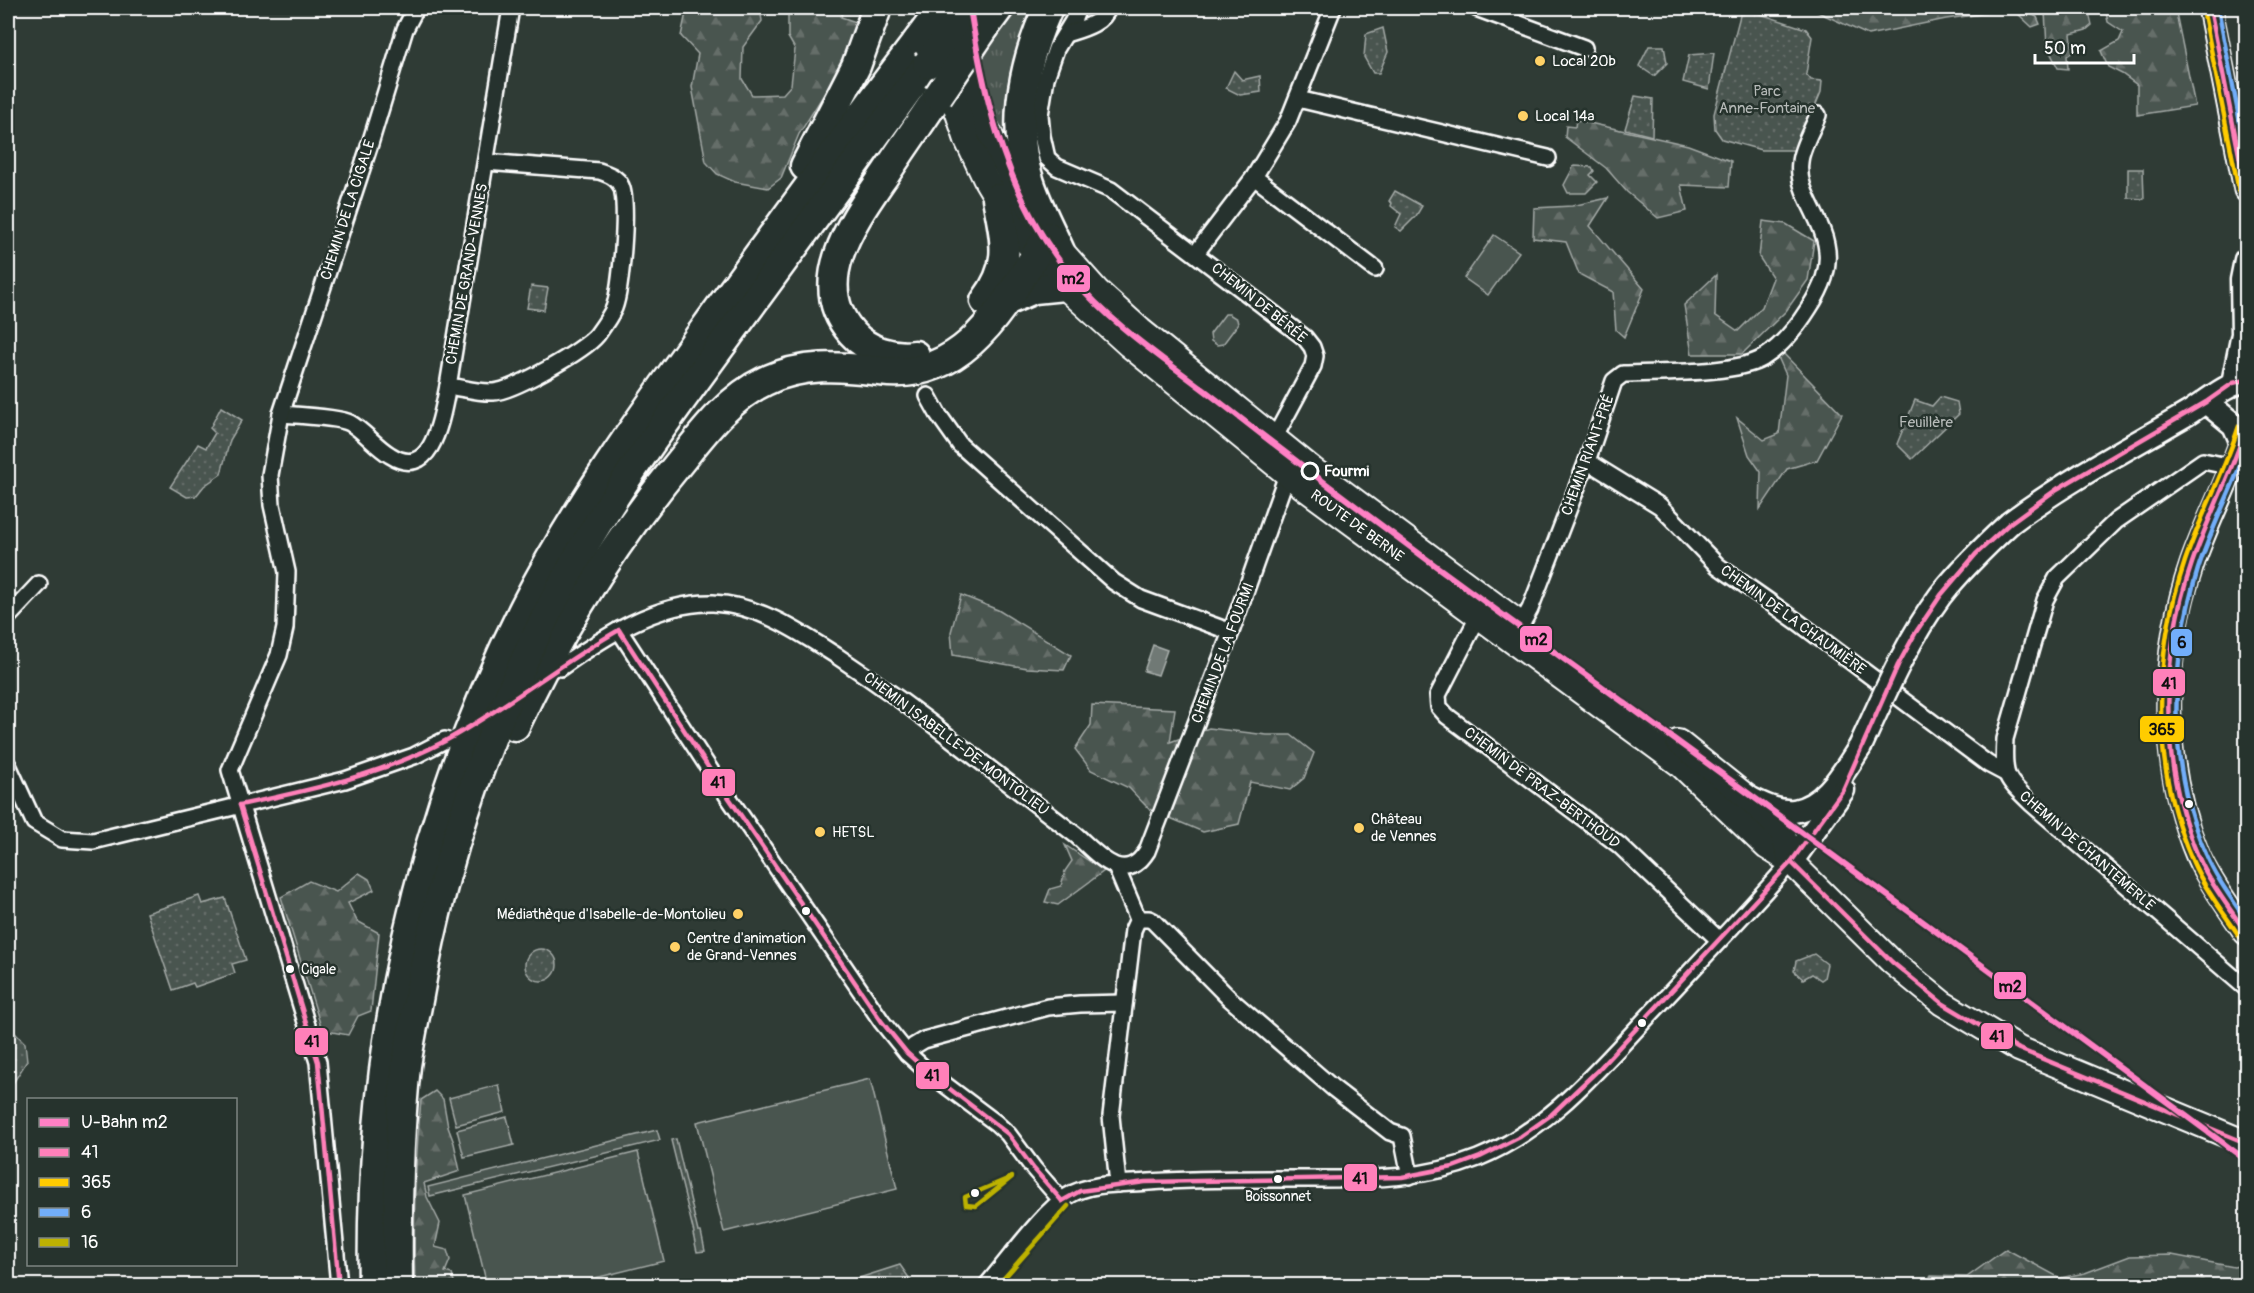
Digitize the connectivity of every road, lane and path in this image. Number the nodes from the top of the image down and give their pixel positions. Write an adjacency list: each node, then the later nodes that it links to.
1 (416, 8): 34 (street, CHEMIN DE LA CIGALE)
2 (511, 8): 19 (street, CHEMIN DE GRAND-VENNES)
3 (877, 8): 26 (highway)
4 (942, 8): 13 (highway, bridge)
5 (949, 8): 23 (main road, ROUTE DE BERNE)
6 (1048, 8): 23 (highway)
7 (1078, 8): 14 (street, CHEMIN DE BÉRÉE)
8 (1108, 8): 14 (street)
9 (1333, 8): 16 (street, CHEMIN DE BÉRÉE)
10 (1476, 8): 15 (street)
11 (2210, 8): 21 (main road)
12 (985, 14): 13 (highway, bridge); 22 (highway, bridge)
13 (924, 29): 22 (main road, ROUTE DE BERNE); 26 (highway); 61 (highway)
14 (1066, 34): 24 (street, CHEMIN DE BÉRÉE)
15 (1584, 48)
16 (1299, 99): 18 (street); 20 (street, CHEMIN DE BÉRÉE)
17 (1818, 115): 37 (street, CHEMIN RIANT-PRÉ)
18 (1548, 158)
19 (486, 162): 31 (street, CHEMIN DE GRAND-VENNES); 31 (street, CHEMIN DE GRAND-VENNES)
20 (1254, 177): 24 (street, CHEMIN DE BÉRÉE); 27 (street)
21 (2247, 190)
22 (997, 198): 23 (main road, ROUTE DE BERNE)
23 (1048, 247): 28 (main road, ROUTE DE BERNE); 29 (highway); 36 (main road, ROUTE DE BERNE)
24 (1196, 253): 36 (street, CHEMIN DE BÉRÉE)
25 (2247, 260): 30 (main road)
26 (750, 268): 61 (highway)
27 (1375, 269)
28 (1064, 286): 29 (highway); 36 (main road, ROUTE DE BERNE)
29 (1006, 301): 61 (highway)
30 (2240, 382): 33 (main road)
31 (448, 386): 34 (street, CHEMIN DE GRAND-VENNES)
32 (928, 396): 45 (street)
33 (2206, 402): 35 (main road); 48 (main road, bridge)
34 (281, 414): 52 (street, CHEMIN DE LA CIGALE)
35 (2244, 436): 39 (main road)
36 (1270, 446): 38 (main road, ROUTE DE BERNE)
37 (1587, 461): 43 (street, CHEMIN RIANT-PRÉ); 50 (street, CHEMIN DE LA CHAUMIÈRE)
38 (1291, 464): 41 (main road, ROUTE DE BERNE); 43 (main road, ROUTE DE BERNE); 45 (street, CHEMIN DE LA FOURMI)
39 (2232, 467): 50 (street); 56 (main road)
40 (39, 584): 42 (street)
41 (1479, 615): 53 (main road, ROUTE DE BERNE); 57 (street, CHEMIN DE PRAZ-BERTHOUD)
42 (8, 616)
43 (1521, 625): 51 (main road, ROUTE DE BERNE)
44 (618, 630): 46 (street, CHEMIN ISABELLE-DE-MONTOLIEU); 54 (street, CHEMIN ISABELLE-DE-MONTOLIEU); 60 (street)
45 (1231, 632): 54 (street, CHEMIN DE LA FOURMI)
46 (560, 668)
47 (445, 740): 52 (street)
48 (1860, 747): 51 (main road); 53 (main road)
49 (8, 765): 52 (street)
50 (2005, 773): 58 (street, CHEMIN DE CHANTEMERLE)
51 (1748, 798): 53 (main road, ROUTE DE BERNE)
52 (240, 805): 66 (street)
53 (1791, 862): 57 (street); 62 (main road, ROUTE DE BERNE)
54 (1116, 867): 55 (street)
55 (1138, 919): 59 (street); 63 (street)
56 (2247, 933)
57 (1719, 940): 63 (street)
58 (2247, 988)
59 (1124, 1003): 60 (street); 64 (street)
60 (907, 1053): 65 (street)
61 (402, 1063): 67 (highway); 68 (highway)
62 (2247, 1143)
63 (1410, 1176): 64 (street)
64 (1118, 1184): 65 (street)
65 (1062, 1201): 69 (street)
66 (339, 1286)
67 (372, 1286)
68 (398, 1286)
69 (986, 1286)

